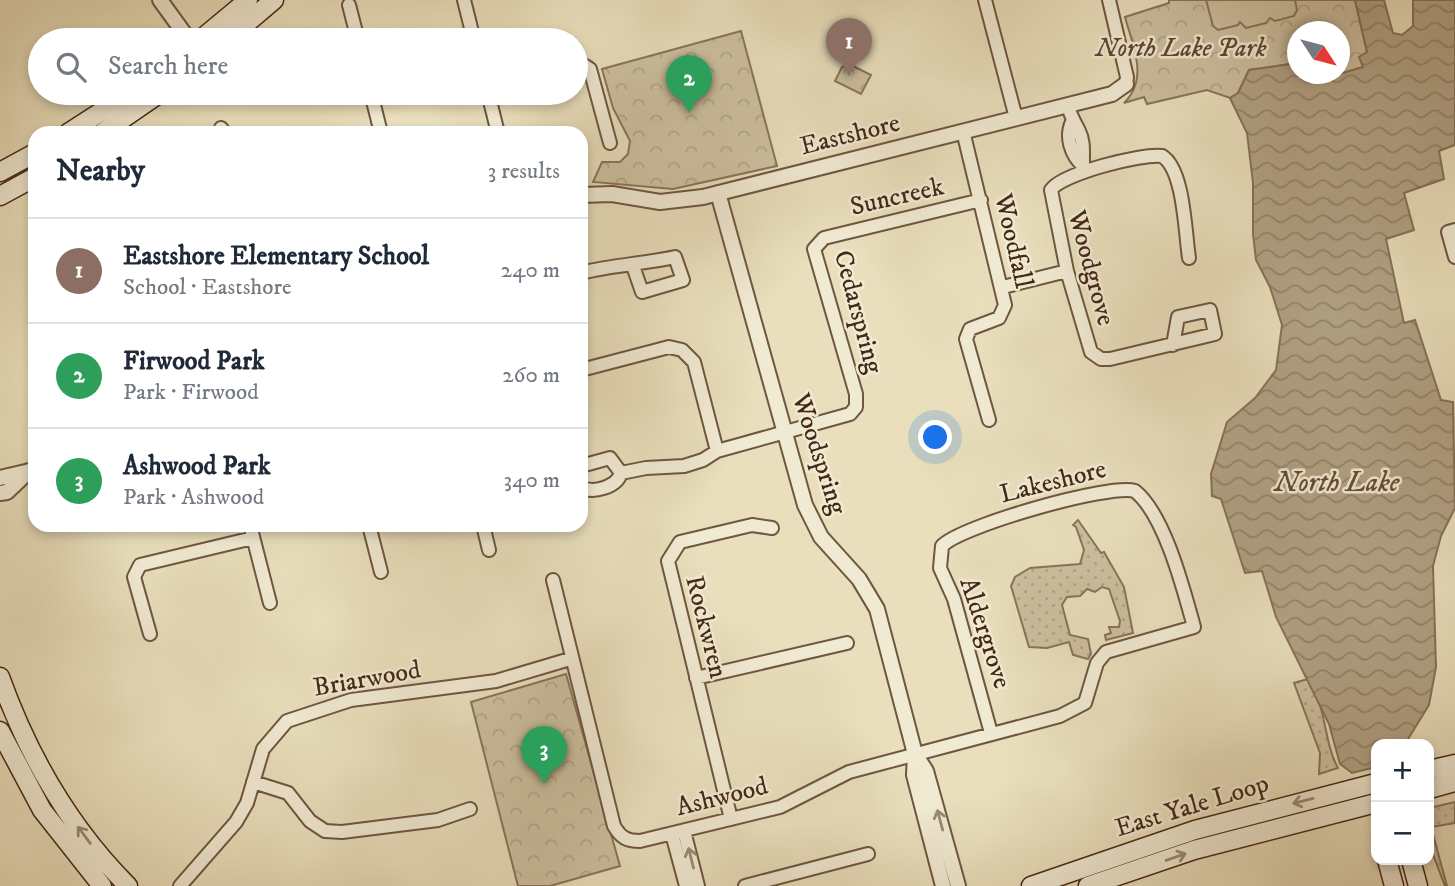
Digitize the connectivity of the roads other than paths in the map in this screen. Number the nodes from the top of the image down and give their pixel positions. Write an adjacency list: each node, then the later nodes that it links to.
1 (160, 0): 8 (street)
2 (248, 0): 9 (main road)
3 (274, 0): 10 (main road)
4 (464, 0): 12 (street)
5 (985, 0): 20 (street)
6 (1109, 0): 14 (street)
7 (349, 5): 11 (street)
8 (180, 28)
9 (214, 28)
10 (241, 28)
11 (355, 28)
12 (471, 28)
13 (588, 68): 26 (street)
14 (1126, 84): 15 (street, Eastshore)
15 (1068, 104): 20 (street, Eastshore); 28 (street)
16 (111, 105): 21 (main road)
17 (143, 105): 22 (main road)
18 (374, 105): 23 (street)
19 (491, 105): 24 (street)
20 (1016, 118): 25 (street, Eastshore)
21 (79, 126)
22 (112, 126)
23 (379, 126)
24 (496, 126)
25 (963, 131): 31 (street, Eastshore); 34 (street, Woodfall)
26 (610, 143)
27 (28, 156): 29 (main road)
28 (1083, 169): 38 (street); 41 (street, Woodgrove)
29 (0, 172)
30 (28, 181): 33 (main road)
31 (718, 193): 32 (street, Eastshore); 46 (street, Woodspring)
32 (588, 195)
33 (0, 196)
34 (981, 200): 36 (street, Suncreek); 42 (street, Woodfall)
35 (1455, 230): 37 (street)
36 (824, 238): 46 (street, Cedarspring)
37 (1455, 257)
38 (1189, 258)
39 (634, 266): 40 (street)
40 (588, 271)
41 (1067, 271): 42 (street); 43 (street, Woodgrove)
42 (1003, 286): 45 (street, Woodfall)
43 (1173, 345)
44 (588, 368): 47 (street)
45 (989, 420)
46 (785, 433): 47 (street); 73 (street, Woodspring)
47 (717, 452): 50 (street)
48 (588, 464): 50 (street)
49 (28, 471): 52 (street)
50 (621, 473): 53 (street)
51 (28, 474): 54 (street)
52 (0, 478)
53 (588, 490)
54 (0, 493)
55 (772, 528): 69 (street, Rockwren)
56 (252, 532): 59 (street)
57 (371, 532): 62 (street)
58 (485, 532): 61 (street)
59 (253, 538): 64 (street); 65 (street)
60 (942, 547): 70 (street, Lakeshore); 72 (street, Aldergrove)
61 (489, 550)
62 (381, 572)
63 (553, 580): 67 (street, Ashwood)
64 (270, 603)
65 (150, 634)
66 (847, 643): 69 (street)
67 (570, 659): 76 (street, Briarwood); 83 (street, Ashwood)
68 (0, 677): 88 (main road, one-way to 68)
69 (696, 678): 82 (street, Rockwren)
70 (1085, 703): 72 (street, Ashwood)
71 (0, 730): 87 (main road)
72 (991, 733): 73 (street, Ashwood)
73 (915, 754): 82 (street, Ashwood); 93 (street, Woodspring); 94 (street, Woodspring, one-way to 73)
74 (1455, 764): 75 (main road)
75 (1434, 769)
76 (253, 782): 81 (street); 89 (street, Briarwood)
77 (1455, 782): 79 (main road)
78 (1371, 785): 95 (main road, East Yale Loop, one-way to 95)
79 (1434, 788)
80 (1371, 808): 96 (main road, East Yale Loop, one-way to 80)
81 (470, 809)
82 (731, 819): 83 (street, Ashwood)
83 (678, 832): 90 (street); 91 (street, one-way to 83)
84 (868, 854): 92 (street)
85 (1388, 865): 97 (main road)
86 (1412, 865): 98 (main road)
87 (102, 886)
88 (128, 886)
89 (180, 886)
90 (686, 886)
91 (698, 886)
92 (745, 886)
93 (943, 886)
94 (958, 886)
95 (1031, 886)
96 (1088, 886)
97 (1394, 886)
98 (1418, 886)

